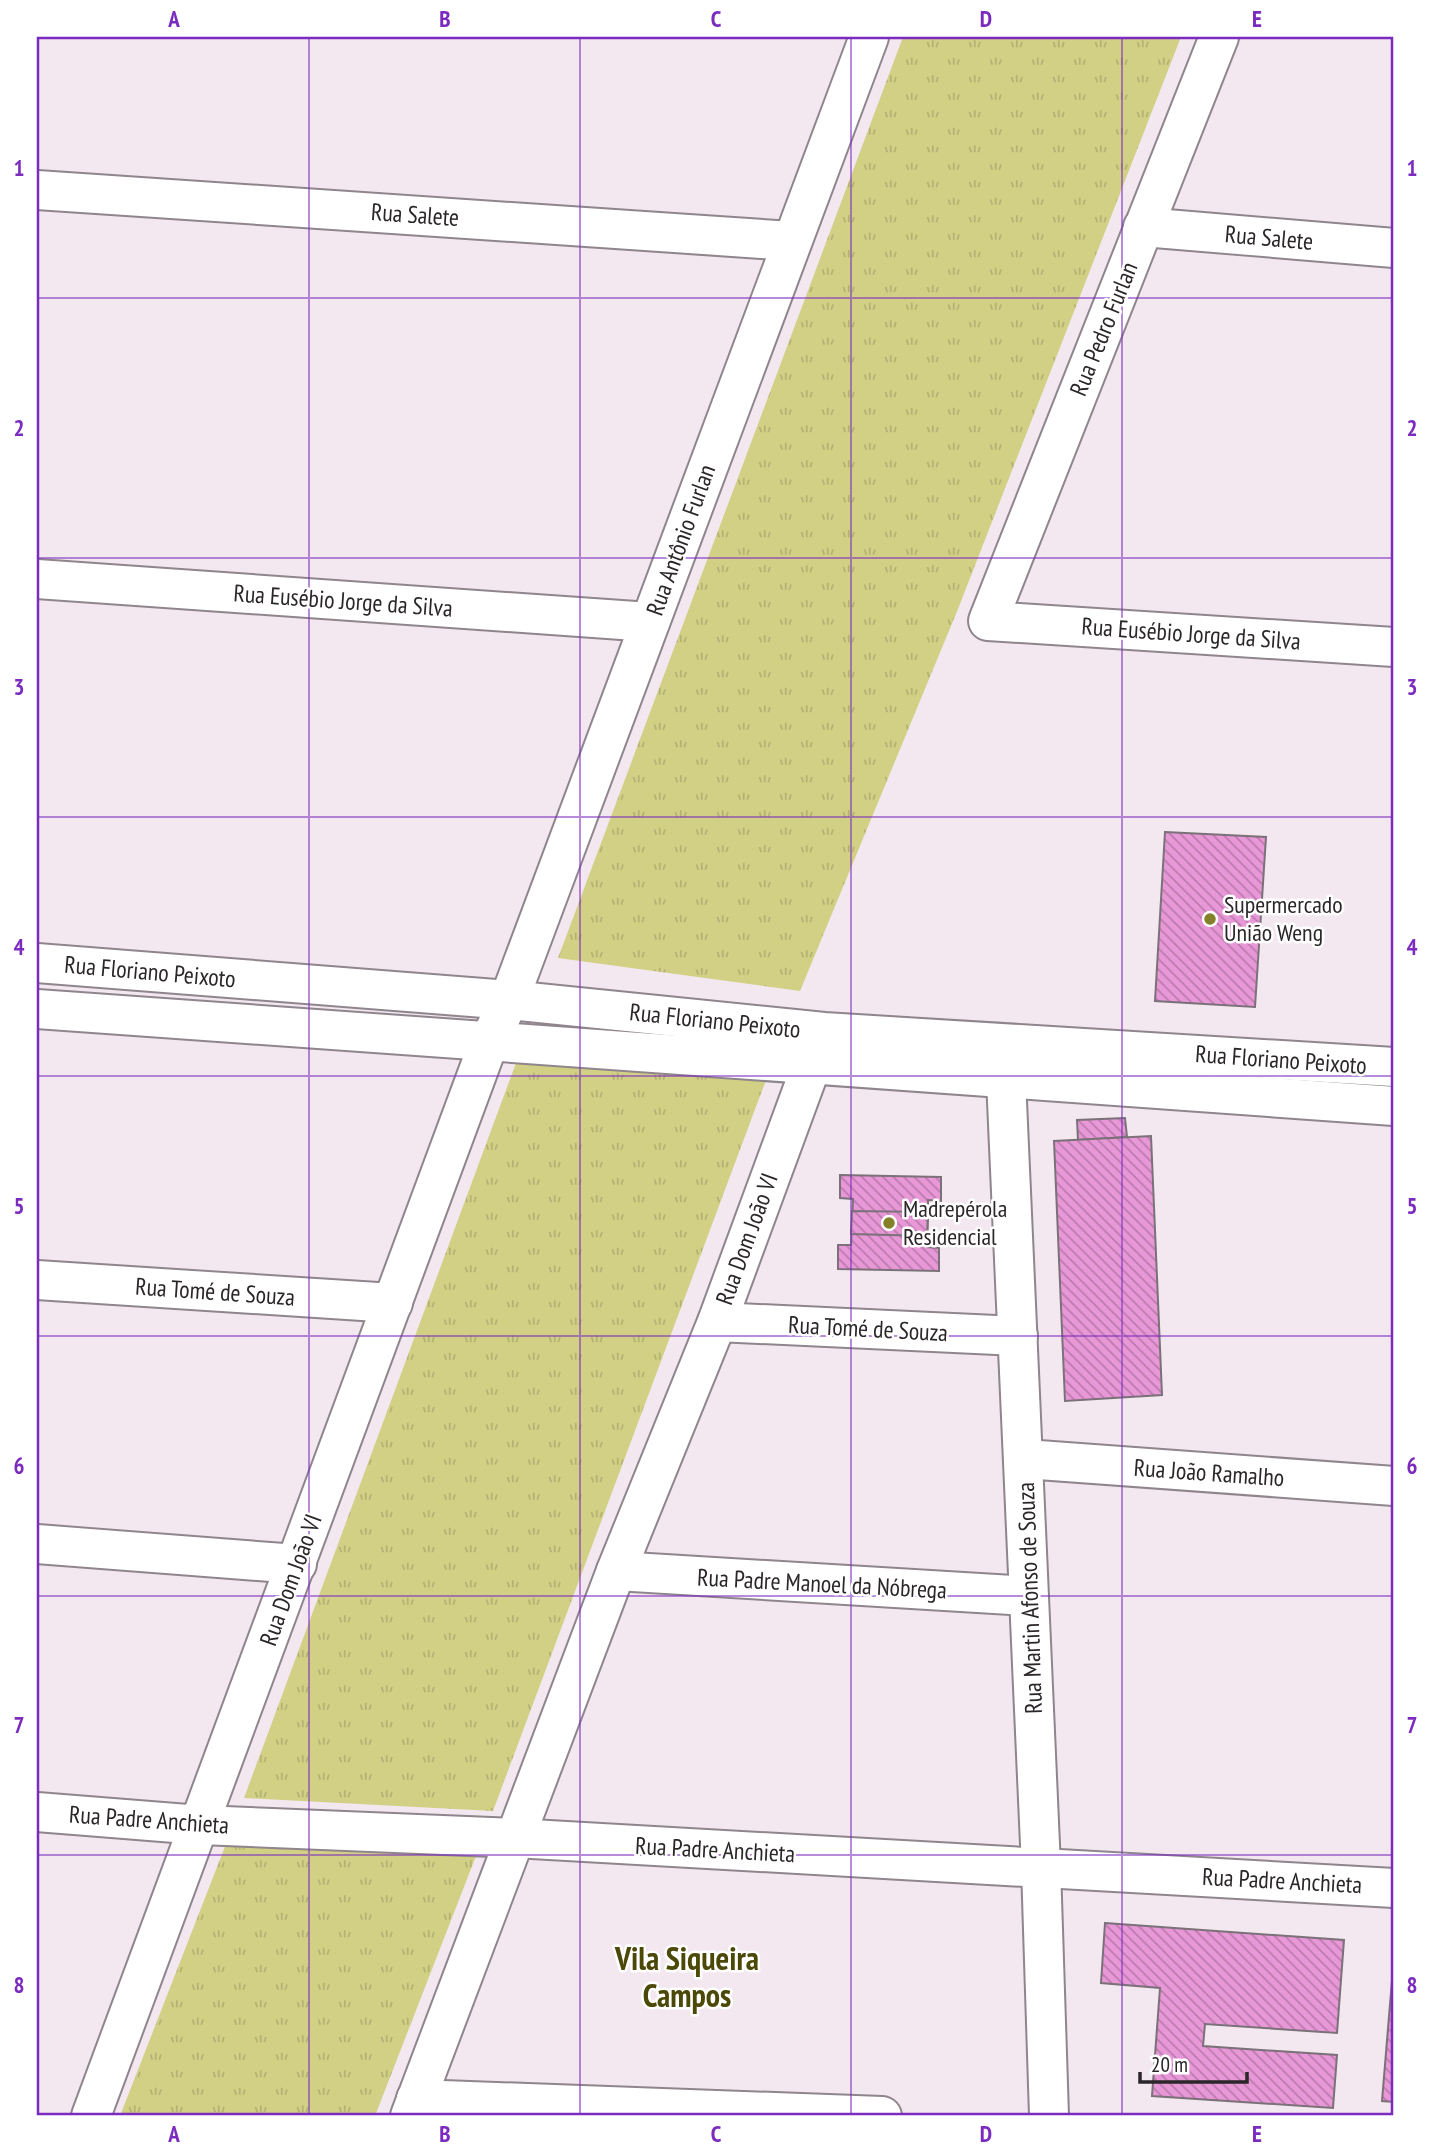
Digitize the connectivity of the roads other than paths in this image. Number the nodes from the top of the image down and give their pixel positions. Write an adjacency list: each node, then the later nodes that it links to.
1 (869, 37): 5 (street, Rua Antônio Furlan)
2 (1219, 37): 4 (street, Rua Pedro Furlan)
3 (37, 190): 5 (street, Rua Salete)
4 (1143, 227): 6 (street, Rua Salete); 8 (street, Rua Pedro Furlan)
5 (792, 241): 9 (street, Rua Antônio Furlan)
6 (1394, 248)
7 (37, 579): 9 (street, Rua Eusébio Jorge da Silva)
8 (988, 621): 10 (street, Rua Eusébio Jorge da Silva)
9 (650, 622): 12 (street, Rua Antônio Furlan)
10 (1394, 647)
11 (37, 963): 12 (street, Rua Floriano Peixoto)
12 (509, 1000): 14 (street, Rua Antônio Furlan); 15 (street, Rua Floriano Peixoto)
13 (37, 1010): 14 (street, Rua Floriano Peixoto)
14 (489, 1042): 15 (street, Rua Floriano Peixoto); 20 (street, Rua Dom João VI)
15 (817, 1049): 16 (street, Rua Floriano Peixoto); 21 (street, Rua Dom João VI)
16 (1007, 1061): 17 (street, Rua Floriano Peixoto); 18 (street, Rua Floriano Peixoto); 22 (street, Rua Martin Afonso de Souza)
17 (1394, 1067)
18 (1394, 1106)
19 (37, 1280): 20 (street, Rua Tomé de Souza)
20 (393, 1303): 26 (street, Rua Dom João VI)
21 (717, 1322): 22 (street, Rua Tomé de Souza); 27 (street, Rua Dom João VI)
22 (1018, 1336): 23 (street, Rua Martin Afonso de Souza)
23 (1024, 1459): 24 (street, Rua João Ramalho); 28 (street, Rua Martin Afonso de Souza)
24 (1394, 1486)
25 (37, 1544): 26 (street)
26 (297, 1564): 30 (street, Rua Dom João VI)
27 (616, 1571): 28 (street, Rua Padre Manoel da Nóbrega); 31 (street, Rua Dom João VI)
28 (1028, 1596): 32 (street, Rua Martin Afonso de Souza)
29 (37, 1812): 30 (street, Rua Padre Anchieta)
30 (200, 1825): 31 (street, Rua Padre Anchieta); 37 (street, Rua Dom João VI)
31 (514, 1839): 32 (street, Rua Padre Anchieta); 34 (street, Rua Dom João VI)
32 (1041, 1867): 33 (street, Rua Padre Anchieta); 39 (street, Rua Martin Afonso de Souza)
33 (1394, 1888)
34 (413, 2107): 35 (street)
35 (471, 2109): 36 (street)
36 (766, 2115): 38 (street)
37 (91, 2116)
38 (883, 2116)
39 (1049, 2116)

